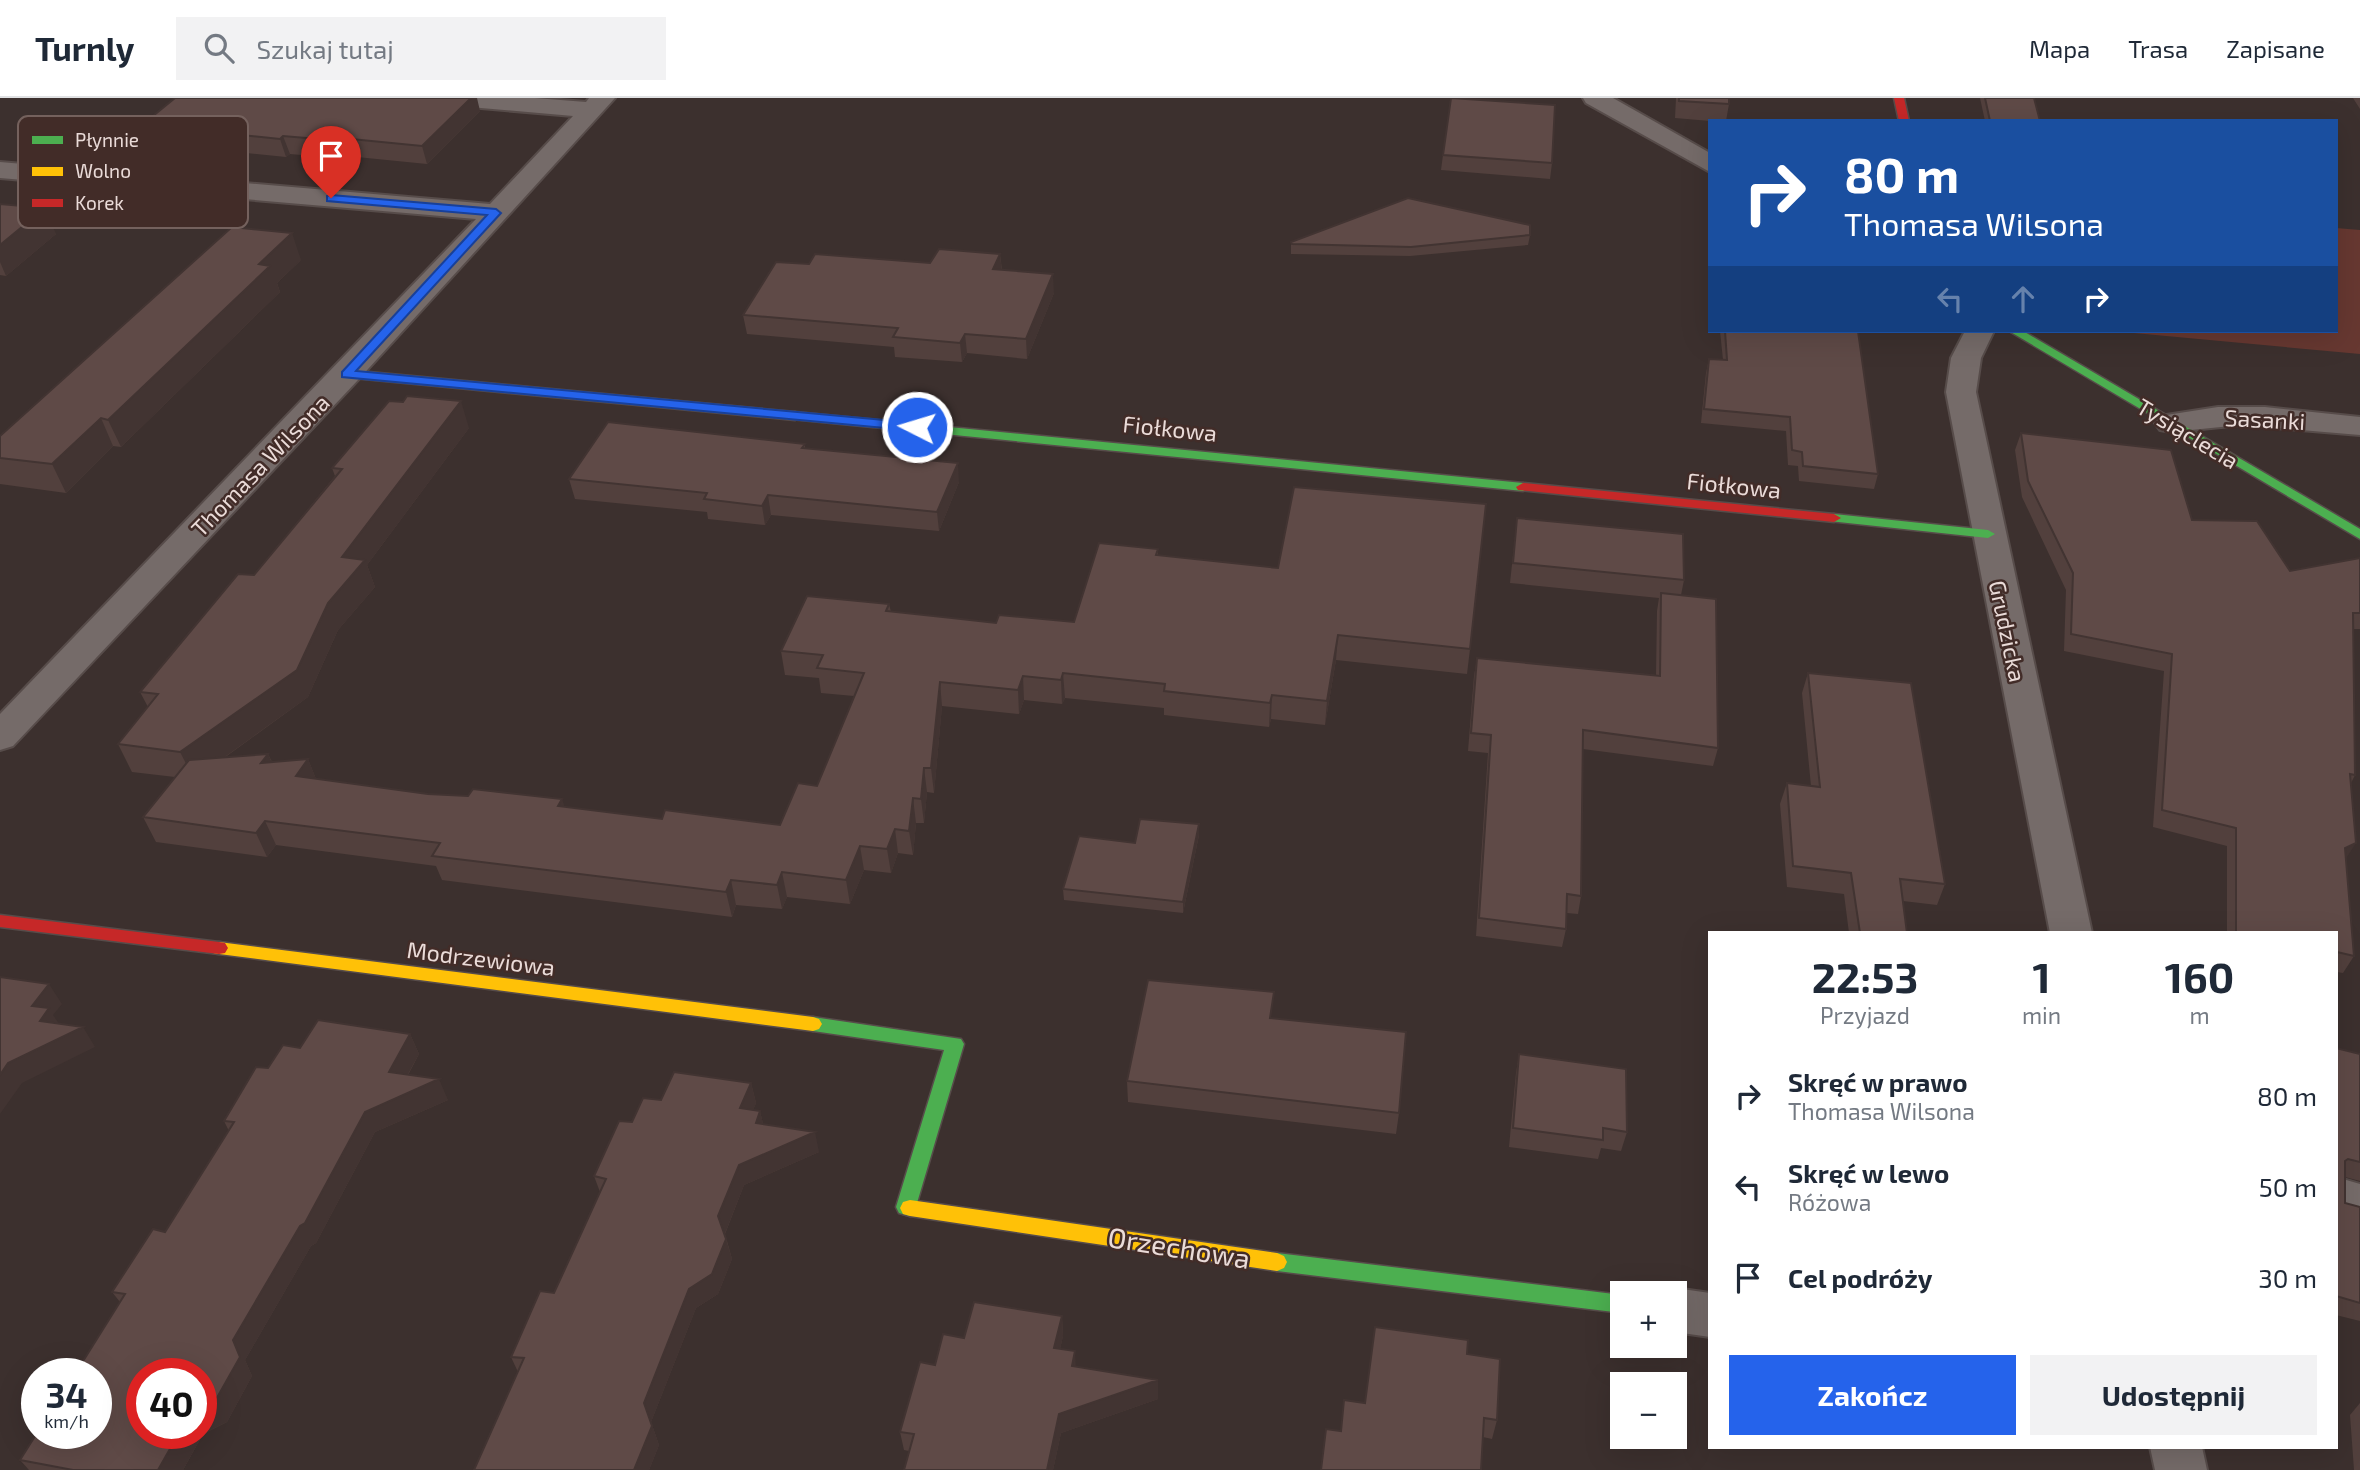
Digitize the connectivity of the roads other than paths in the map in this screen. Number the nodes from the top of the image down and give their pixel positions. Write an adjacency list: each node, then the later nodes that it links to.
1 (446, 98): 4 (street)
2 (1595, 98): 6 (street)
3 (1899, 98): 5 (street)
4 (597, 104): 10 (street, Thomasa Wilsona)
5 (1904, 119)
6 (1708, 163)
7 (0, 170): 8 (street)
8 (18, 172)
9 (248, 192): 10 (street)
10 (496, 213): 13 (street, Thomasa Wilsona)
11 (1978, 333): 16 (street, Grudzicka)
12 (2018, 333): 14 (street, Tysiąclecia)
13 (347, 374): 16 (street, Fiołkowa); 18 (street, Thomasa Wilsona)
14 (2171, 423): 15 (street, Sasanki); 17 (street, Tysiąclecia)
15 (2360, 426)
16 (1988, 534): 20 (street, Grudzicka)
17 (2360, 535)
18 (0, 737)
19 (0, 921): 21 (street, Modrzewiowa)
20 (2071, 931)
21 (955, 1044): 24 (street, Orzechowa)
22 (2338, 1198): 23 (street)
23 (2360, 1204)
24 (1610, 1303)
25 (1687, 1312): 26 (street)
26 (1708, 1315)
27 (2176, 1449): 28 (street)
28 (2181, 1470)

